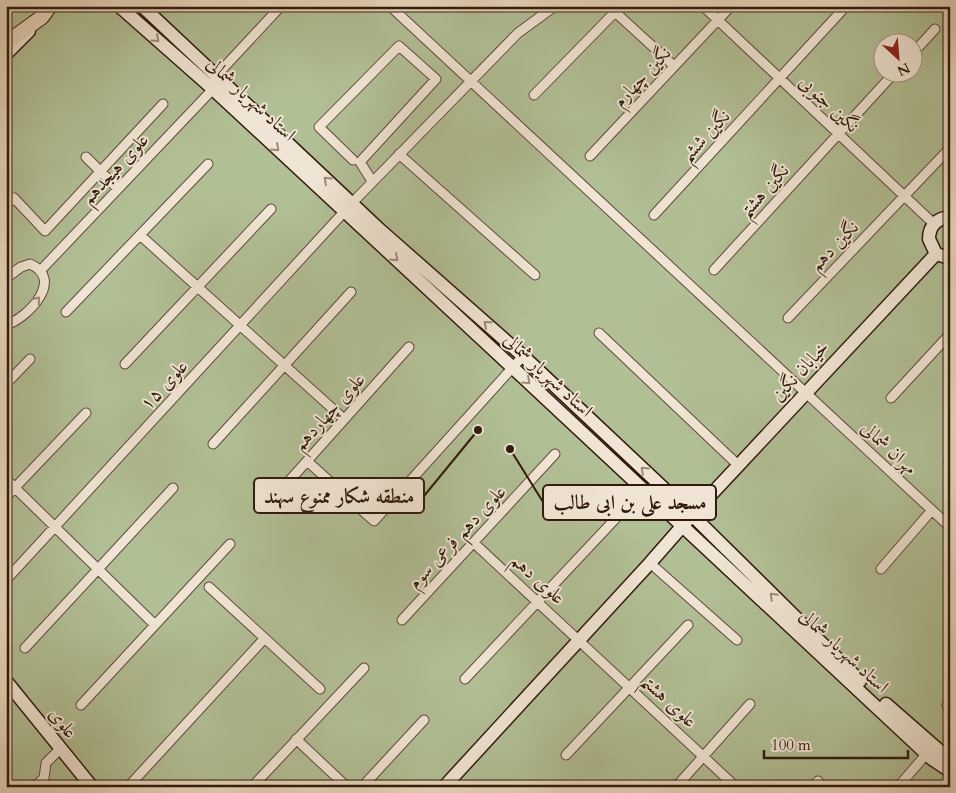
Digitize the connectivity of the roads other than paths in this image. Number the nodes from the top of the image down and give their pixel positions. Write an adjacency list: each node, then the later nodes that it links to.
1 (119, 6): 20 (street, استاد شهریار شمالی, one-way to 20)
2 (142, 6): 20 (street, استاد شهریار شمالی)
3 (281, 6): 20 (street, علوی هیجدهم)
4 (390, 6): 18 (street, مهران شمالی)
5 (555, 6): 18 (street, علوی ۱۵)
6 (703, 6): 11 (street, نگین جنوبی)
7 (731, 6): 11 (street, نگین چهارم)
8 (846, 6): 17 (street, نگین ششم)
9 (618, 9): 16 (street); 21 (street)
10 (46, 12): 14 (main road); 15 (street)
11 (717, 20): 16 (street, نگین چهارم); 17 (street, نگین جنوبی)
12 (935, 29): 13 (street)
13 (924, 41)
14 (6, 43)
15 (6, 54)
16 (674, 66): 27 (street, نگین چهارم)
17 (779, 79): 23 (street, نگین جنوبی); 37 (street, نگین ششم)
18 (469, 81): 25 (street, علوی ۱۵); 62 (street, مهران شمالی)
19 (886, 82): 23 (street, نگین هشتم)
20 (214, 83): 32 (street, علوی هیجدهم); 35 (street, استاد شهریار شمالی)
21 (534, 95)
22 (163, 104): 30 (street)
23 (838, 134): 33 (street, نگین جنوبی); 44 (street, نگین هشتم)
24 (950, 148): 33 (street, نگین دهم)
25 (399, 154): 31 (street, علوی ۱۵); 45 (street)
26 (86, 156): 30 (street)
27 (590, 156)
28 (353, 160): 31 (street)
29 (208, 164): 40 (street)
30 (101, 171): 32 (street); 34 (street)
31 (372, 181): 35 (street, علوی ۱۵)
32 (118, 189): 43 (street, علوی هیجدهم)
33 (905, 197): 39 (street, نگین جنوبی); 50 (street, نگین دهم)
34 (6, 205)
35 (348, 208): 52 (street, علوی ۱۵); 56 (street, استاد شهریار شمالی, one-way to 35); 60 (street, استاد شهریار شمالی, one-way to 60)
36 (271, 209): 47 (street)
37 (654, 215)
38 (950, 217): 39 (street)
39 (934, 224): 41 (street)
40 (140, 235): 47 (street); 49 (street)
41 (936, 254): 42 (street); 62 (street, خیابان نگین)
42 (950, 258)
43 (41, 270): 46 (street); 51 (street, one-way to 43)
44 (714, 270)
45 (535, 275)
46 (6, 278)
47 (197, 286): 52 (street); 58 (street)
48 (351, 292): 59 (street)
49 (66, 312)
50 (788, 318)
51 (6, 325)
52 (242, 326): 59 (street); 78 (street, علوی ۱۵)
53 (599, 333): 69 (street)
54 (950, 334): 63 (street)
55 (409, 347): 65 (street, علوی چهاردهم)
56 (523, 356): 60 (street); 76 (street, استاد شهریار شمالی, one-way to 56)
57 (30, 360): 61 (street)
58 (125, 364)
59 (284, 365): 65 (street); 66 (street)
60 (512, 367): 68 (street); 79 (street, استاد شهریار شمالی, one-way to 79)
61 (6, 384)
62 (806, 393): 69 (street, خیابان نگین); 75 (street, مهران شمالی)
63 (892, 398)
64 (86, 413): 71 (street)
65 (344, 419): 68 (street, علوی چهاردهم)
66 (213, 444)
67 (555, 454): 81 (street, علوی دهم فرعی سوم)
68 (307, 462): 74 (street, علوی چهاردهم)
69 (738, 465): 76 (street, خیابان نگین)
70 (6, 479): 71 (street)
71 (15, 488): 73 (street); 78 (street)
72 (173, 488): 84 (street)
73 (6, 497)
74 (273, 499)
75 (932, 510): 80 (street, مهران شمالی); 85 (street)
76 (692, 515): 79 (street, خیابان نگین); 108 (street, استاد شهریار شمالی, one-way to 76)
77 (618, 516): 88 (street)
78 (54, 526): 84 (street); 86 (street, علوی ۱۵)
79 (681, 527): 83 (street, خیابان نگین); 108 (street, استاد شهریار شمالی)
80 (950, 527)
81 (474, 543): 88 (street, علوی دهم); 89 (street, علوی دهم فرعی سوم)
82 (230, 544): 90 (street)
83 (650, 564): 93 (street, خیابان نگین); 94 (street)
84 (98, 569): 90 (street); 95 (street)
85 (881, 569)
86 (6, 580)
87 (209, 586): 92 (street)
88 (537, 601): 93 (street, علوی دهم); 97 (street)
89 (402, 620)
90 (156, 625): 103 (street)
91 (688, 625): 99 (street)
92 (264, 639): 100 (street); 115 (street)
93 (580, 640): 99 (street, علوی هشتم); 119 (street, خیابان نگین)
94 (737, 640)
95 (25, 648)
96 (364, 668): 106 (street)
97 (465, 679)
98 (6, 681): 107 (street, علوی)
99 (629, 686): 109 (street); 110 (street, علوی هشتم)
100 (320, 689)
101 (950, 701): 104 (street)
102 (750, 704): 110 (street)
103 (81, 705)
104 (950, 708)
105 (424, 720): 118 (street)
106 (296, 739): 116 (street); 117 (street)
107 (60, 749): 113 (street); 114 (street, علوی)
108 (930, 751): 111 (street, استاد شهریار شمالی); 112 (street, استاد شهریار شمالی); 122 (street)
109 (566, 754)
110 (703, 756): 120 (street); 121 (street, علوی هشتم)
111 (950, 760)
112 (950, 771)
113 (34, 787)
114 (92, 787)
115 (128, 787)
116 (252, 787)
117 (347, 787)
118 (362, 787)
119 (444, 787)
120 (676, 787)
121 (736, 787)
122 (898, 787)

